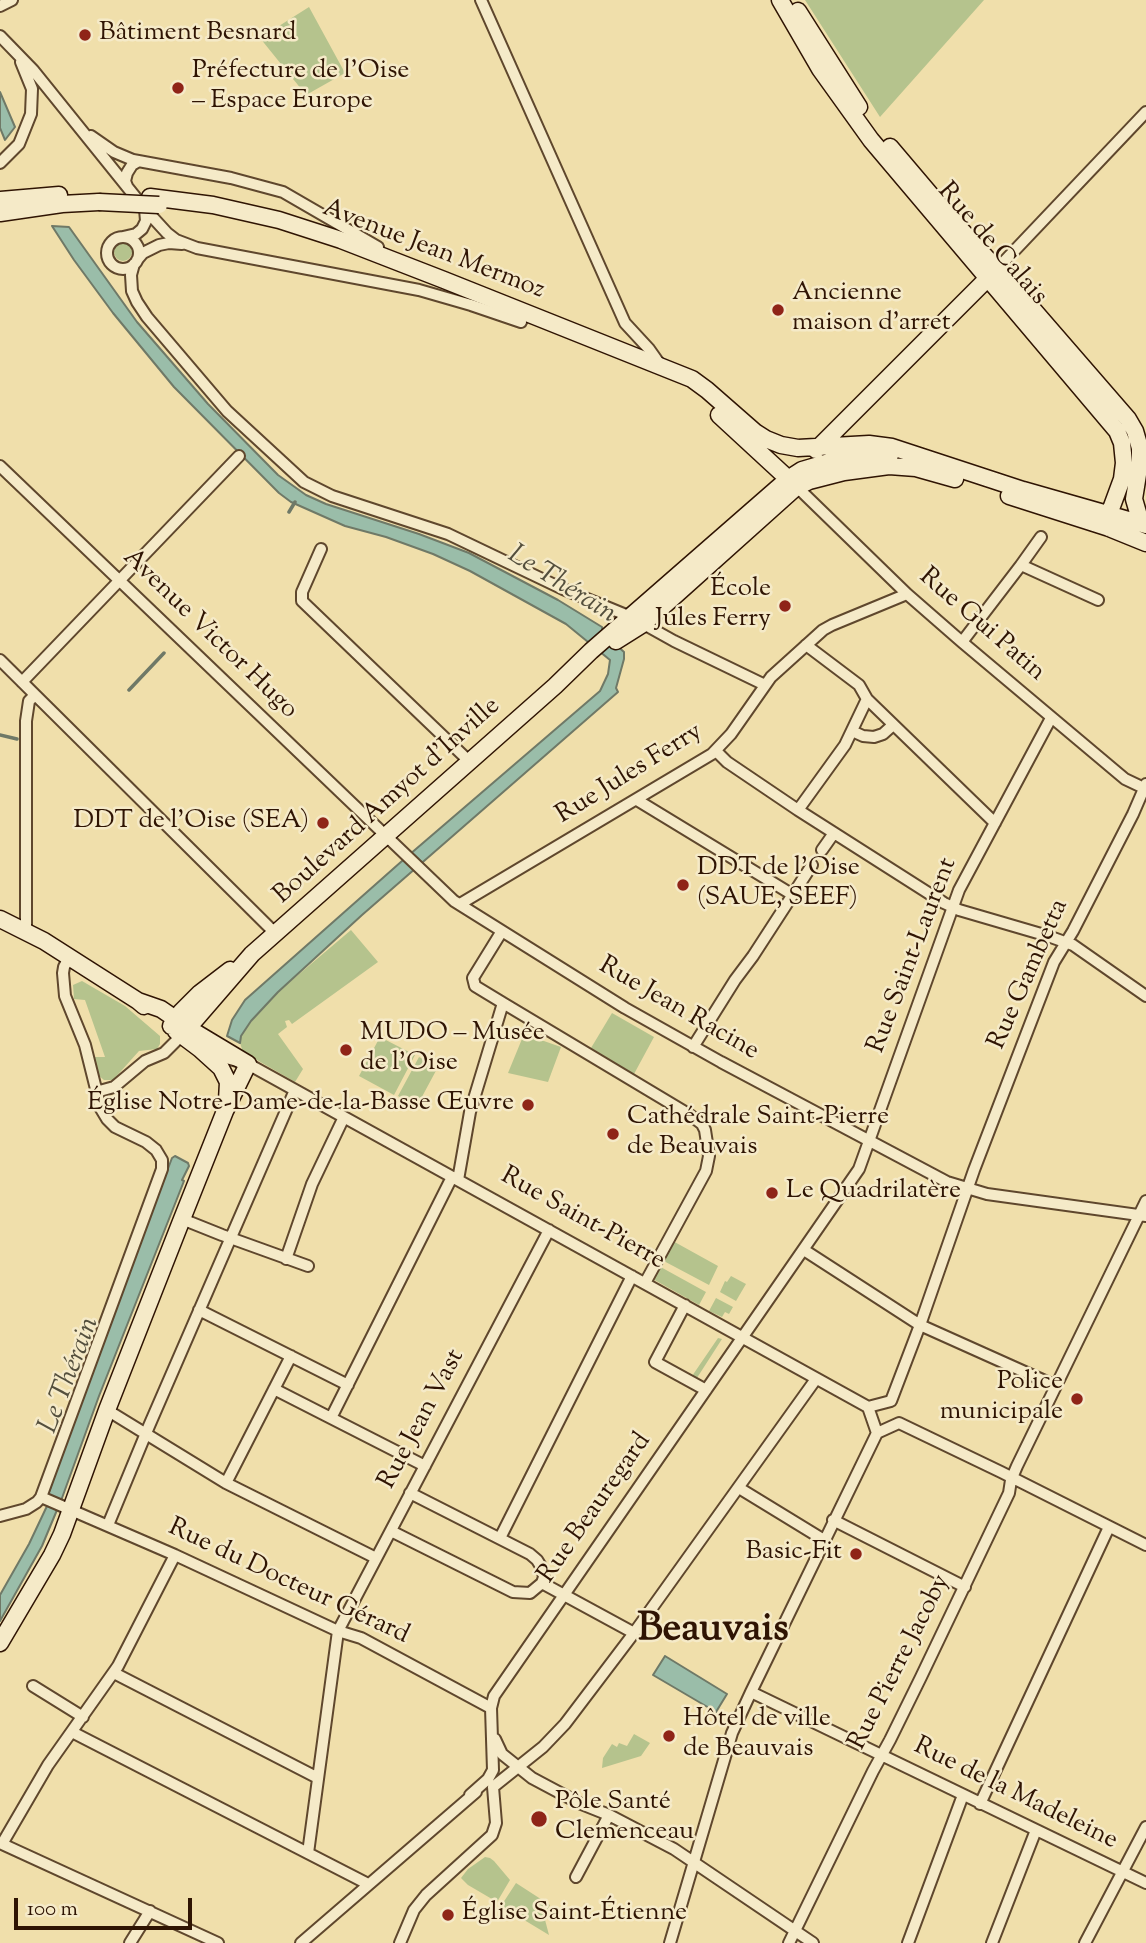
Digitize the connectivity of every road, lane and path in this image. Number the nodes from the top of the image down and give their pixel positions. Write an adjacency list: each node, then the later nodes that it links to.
1 (12, 0): 5 (street)
2 (481, 0): 23 (street)
3 (780, 0): 20 (main road, Rue de Calais)
4 (791, 0): 20 (main road, Rue de Calais)
5 (0, 6)
6 (0, 36): 7 (street)
7 (14, 50): 9 (street); 11 (street)
8 (1146, 111): 20 (street)
9 (83, 130): 10 (street); 12 (street)
10 (139, 161): 12 (street); 21 (street)
11 (0, 163)
12 (127, 186): 15 (street)
13 (98, 198): 14 (main road, Avenue Jean Mermoz); 15 (main road, Avenue Jean Mermoz, bridge); 16 (main road, Avenue Jean Mermoz)
14 (0, 200)
15 (151, 204): 17 (street); 18 (street); 21 (main road, Avenue Jean Mermoz); 22 (main road, Avenue Jean Mermoz)
16 (0, 213)
17 (123, 237): 19 (street); 19 (street)
18 (182, 244): 19 (street); 22 (street)
19 (136, 262): 39 (street)
20 (993, 274): 24 (main road); 30 (main road, Rue de Calais); 31 (main road, Rue de Calais)
21 (444, 280): 23 (main road, Avenue Jean Mermoz)
22 (521, 322): 29 (main road, Avenue Jean Mermoz)
23 (661, 366): 24 (main road, Avenue Jean Mermoz)
24 (819, 447): 27 (main road); 28 (main road, Avenue Jean Mermoz)
25 (239, 456): 36 (street)
26 (0, 466): 36 (street, Avenue Victor Hugo)
27 (809, 467): 28 (main road); 29 (main road)
28 (954, 468): 30 (main road)
29 (792, 483): 30 (main road); 37 (street, Rue Gui Patin); 39 (main road, Boulevard Amyot d'Inville)
30 (1109, 521): 31 (main road); 33 (main road)
31 (1143, 524)
32 (1041, 537): 35 (street)
33 (1144, 542)
34 (321, 549): 51 (street)
35 (1021, 565): 38 (street); 40 (street)
36 (119, 580): 43 (street); 57 (street, Avenue Victor Hugo)
37 (907, 594): 40 (street, Rue Gui Patin); 41 (street, Rue Jules Ferry)
38 (1098, 600)
39 (637, 620): 44 (street); 51 (main road, Boulevard Amyot d'Inville)
40 (962, 642): 47 (street, Rue Gui Patin)
41 (806, 645): 44 (street, Rue Jules Ferry); 46 (street)
42 (0, 660): 43 (street)
43 (22, 682): 45 (street)
44 (765, 685): 50 (street, Rue Jules Ferry)
45 (35, 695): 64 (street); 66 (street)
46 (867, 699): 48 (street); 49 (street)
47 (1051, 718): 52 (street, Rue Gui Patin); 55 (street, Rue Saint-Laurent)
48 (893, 725): 49 (street); 55 (street)
49 (852, 731): 54 (street)
50 (716, 751): 53 (street, Rue Jules Ferry); 54 (street)
51 (470, 762): 57 (main road, Boulevard Amyot d'Inville)
52 (1145, 787): 67 (street, Rue Gambetta)
53 (637, 800): 60 (street); 61 (street, Rue Jules Ferry)
54 (798, 810): 56 (street)
55 (995, 823): 62 (street, Rue Saint-Laurent)
56 (834, 833): 58 (street); 62 (street)
57 (386, 836): 61 (street, Rue Jean Racine); 66 (main road, Boulevard Amyot d'Inville)
58 (822, 850)
59 (812, 865): 60 (street)
60 (793, 895): 75 (street)
61 (460, 904): 65 (street, Rue Jean Racine)
62 (953, 907): 67 (street); 82 (street, Rue Saint-Laurent)
63 (0, 919): 64 (main road)
64 (26, 931): 69 (main road)
65 (502, 931): 72 (street); 75 (street, Rue Jean Racine)
66 (276, 934): 68 (main road, Boulevard Amyot d'Inville)
67 (1065, 942): 70 (street); 84 (street, Rue Gambetta)
68 (252, 954): 71 (main road, Boulevard Amyot d'Inville); 73 (main road, Boulevard Amyot d'Inville)
69 (69, 957): 73 (main road); 79 (street)
70 (1146, 996)
71 (211, 1000): 73 (main road, Boulevard Amyot d'Inville); 74 (main road)
72 (503, 1003): 83 (street); 94 (street)
73 (179, 1027): 74 (main road, Rue Saint-Pierre); 76 (main road, Rue Saint-Pierre); 79 (street)
74 (220, 1047): 77 (main road, Rue Saint-Pierre)
75 (693, 1047): 82 (street, Rue Jean Racine)
76 (200, 1049): 77 (street, Rue Saint-Pierre); 80 (main road)
77 (248, 1064): 78 (street, Rue Saint-Pierre); 80 (main road)
78 (295, 1090): 81 (street, Rue Saint-Pierre); 89 (street)
79 (96, 1092): 117 (street)
80 (225, 1111): 87 (main road)
81 (344, 1117): 83 (street, Rue Saint-Pierre); 91 (street)
82 (870, 1141): 84 (street, Rue Jean Racine); 90 (street, Rue Saint-Laurent)
83 (455, 1178): 88 (street, Rue Saint-Pierre); 101 (street)
84 (967, 1190): 86 (street, Rue Jean Racine); 97 (street, Rue Gambetta)
85 (1146, 1200): 86 (street, Rue Pierre Jacoby)
86 (1142, 1216): 102 (street, Rue Pierre Jacoby)
87 (183, 1219): 89 (street); 107 (main road)
88 (549, 1230): 93 (street, Rue Saint-Pierre); 112 (street, Rue Jean Vast)
89 (230, 1238): 91 (street); 96 (street)
90 (804, 1250): 97 (street); 98 (street, Rue Beauregard)
91 (286, 1259): 92 (street)
92 (309, 1266)
93 (632, 1276): 94 (street, Rue Saint-Pierre); 124 (street)
94 (645, 1283): 95 (street, Rue Saint-Pierre)
95 (685, 1305): 98 (street, Rue Saint-Pierre); 104 (street)
96 (199, 1310): 99 (street); 110 (street)
97 (920, 1325): 102 (street); 105 (street, Rue Gambetta)
98 (743, 1337): 100 (street, Rue Saint-Pierre); 104 (street, Rue Beauregard)
99 (291, 1356): 101 (street); 103 (street)
100 (816, 1379): 106 (street, Rue Saint-Pierre); 115 (street)
101 (348, 1385): 108 (street)
102 (1056, 1386): 113 (street, Rue Pierre Jacoby)
103 (274, 1389): 108 (street); 114 (street)
104 (706, 1390): 131 (street, Rue Beauregard)
105 (891, 1401): 106 (street); 109 (street)
106 (868, 1407): 111 (street)
107 (107, 1410): 110 (street); 118 (main road)
108 (331, 1418): 112 (street)
109 (899, 1423): 111 (street); 113 (street)
110 (146, 1433): 114 (street); 121 (street)
111 (877, 1433): 120 (street)
112 (425, 1466): 116 (street, Rue Jean Vast)
113 (1012, 1478): 122 (street); 130 (street, Rue Pierre Jacoby)
114 (226, 1483): 128 (street)
115 (739, 1488): 125 (street); 133 (street)
116 (410, 1493): 123 (street, Rue Jean Vast); 124 (street)
117 (41, 1497): 118 (street, Rue du Docteur Gérard); 119 (street)
118 (66, 1507): 121 (street, Rue du Docteur Gérard); 134 (main road)
119 (0, 1516)
120 (834, 1520): 125 (street); 130 (street)
121 (108, 1525): 127 (street, Rue du Docteur Gérard)
122 (1109, 1527): 126 (street); 147 (street)
123 (391, 1531): 128 (street, Rue Jean Vast); 129 (street)
124 (500, 1538): 129 (street)
125 (824, 1540): 137 (street)
126 (1146, 1545)
127 (175, 1555): 132 (street, Rue du Docteur Gérard); 135 (street)
128 (376, 1558): 132 (street, Rue Jean Vast)
129 (542, 1583): 131 (street)
130 (965, 1587): 142 (street, Rue Pierre Jacoby)
131 (563, 1595): 133 (street); 138 (street, Rue Beauregard)
132 (338, 1631): 138 (street, Rue du Docteur Gérard); 144 (street, Rue Jean Vast)
133 (634, 1633): 143 (street)
134 (0, 1643)
135 (114, 1673): 139 (street); 144 (street)
136 (33, 1686): 139 (street)
137 (751, 1692): 142 (street, Rue de la Madeleine); 153 (street)
138 (491, 1708): 140 (street)
139 (83, 1717): 141 (street)
140 (492, 1731): 143 (street); 145 (street)
141 (72, 1732): 151 (street); 152 (street)
142 (881, 1756): 146 (street, Rue de la Madeleine); 159 (street, Rue Pierre Jacoby)
143 (518, 1768): 145 (street); 148 (street); 163 (street)
144 (318, 1778): 152 (street, Rue Jean Vast)
145 (470, 1795): 157 (street)
146 (963, 1795): 147 (street, Rue de la Madeleine); 167 (street)
147 (980, 1804): 150 (street, Rue de la Madeleine)
148 (609, 1815): 153 (street); 155 (street)
149 (1146, 1827): 154 (street)
150 (1035, 1830): 154 (street, Rue de la Madeleine); 168 (street)
151 (1, 1844): 158 (street)
152 (308, 1853): 157 (street)
153 (694, 1862): 159 (street); 164 (street)
154 (1122, 1872): 156 (street, Rue de la Madeleine); 169 (street)
155 (576, 1877)
156 (1146, 1883)
157 (368, 1884): 162 (street)
158 (150, 1911): 160 (street); 161 (street)
159 (795, 1931): 165 (street, Rue Pierre Jacoby); 166 (street)
160 (130, 1943)
161 (218, 1943)
162 (302, 1943)
163 (400, 1943)
164 (670, 1943)
165 (789, 1943)
166 (813, 1943)
167 (908, 1943)
168 (992, 1943)
169 (1085, 1943)

